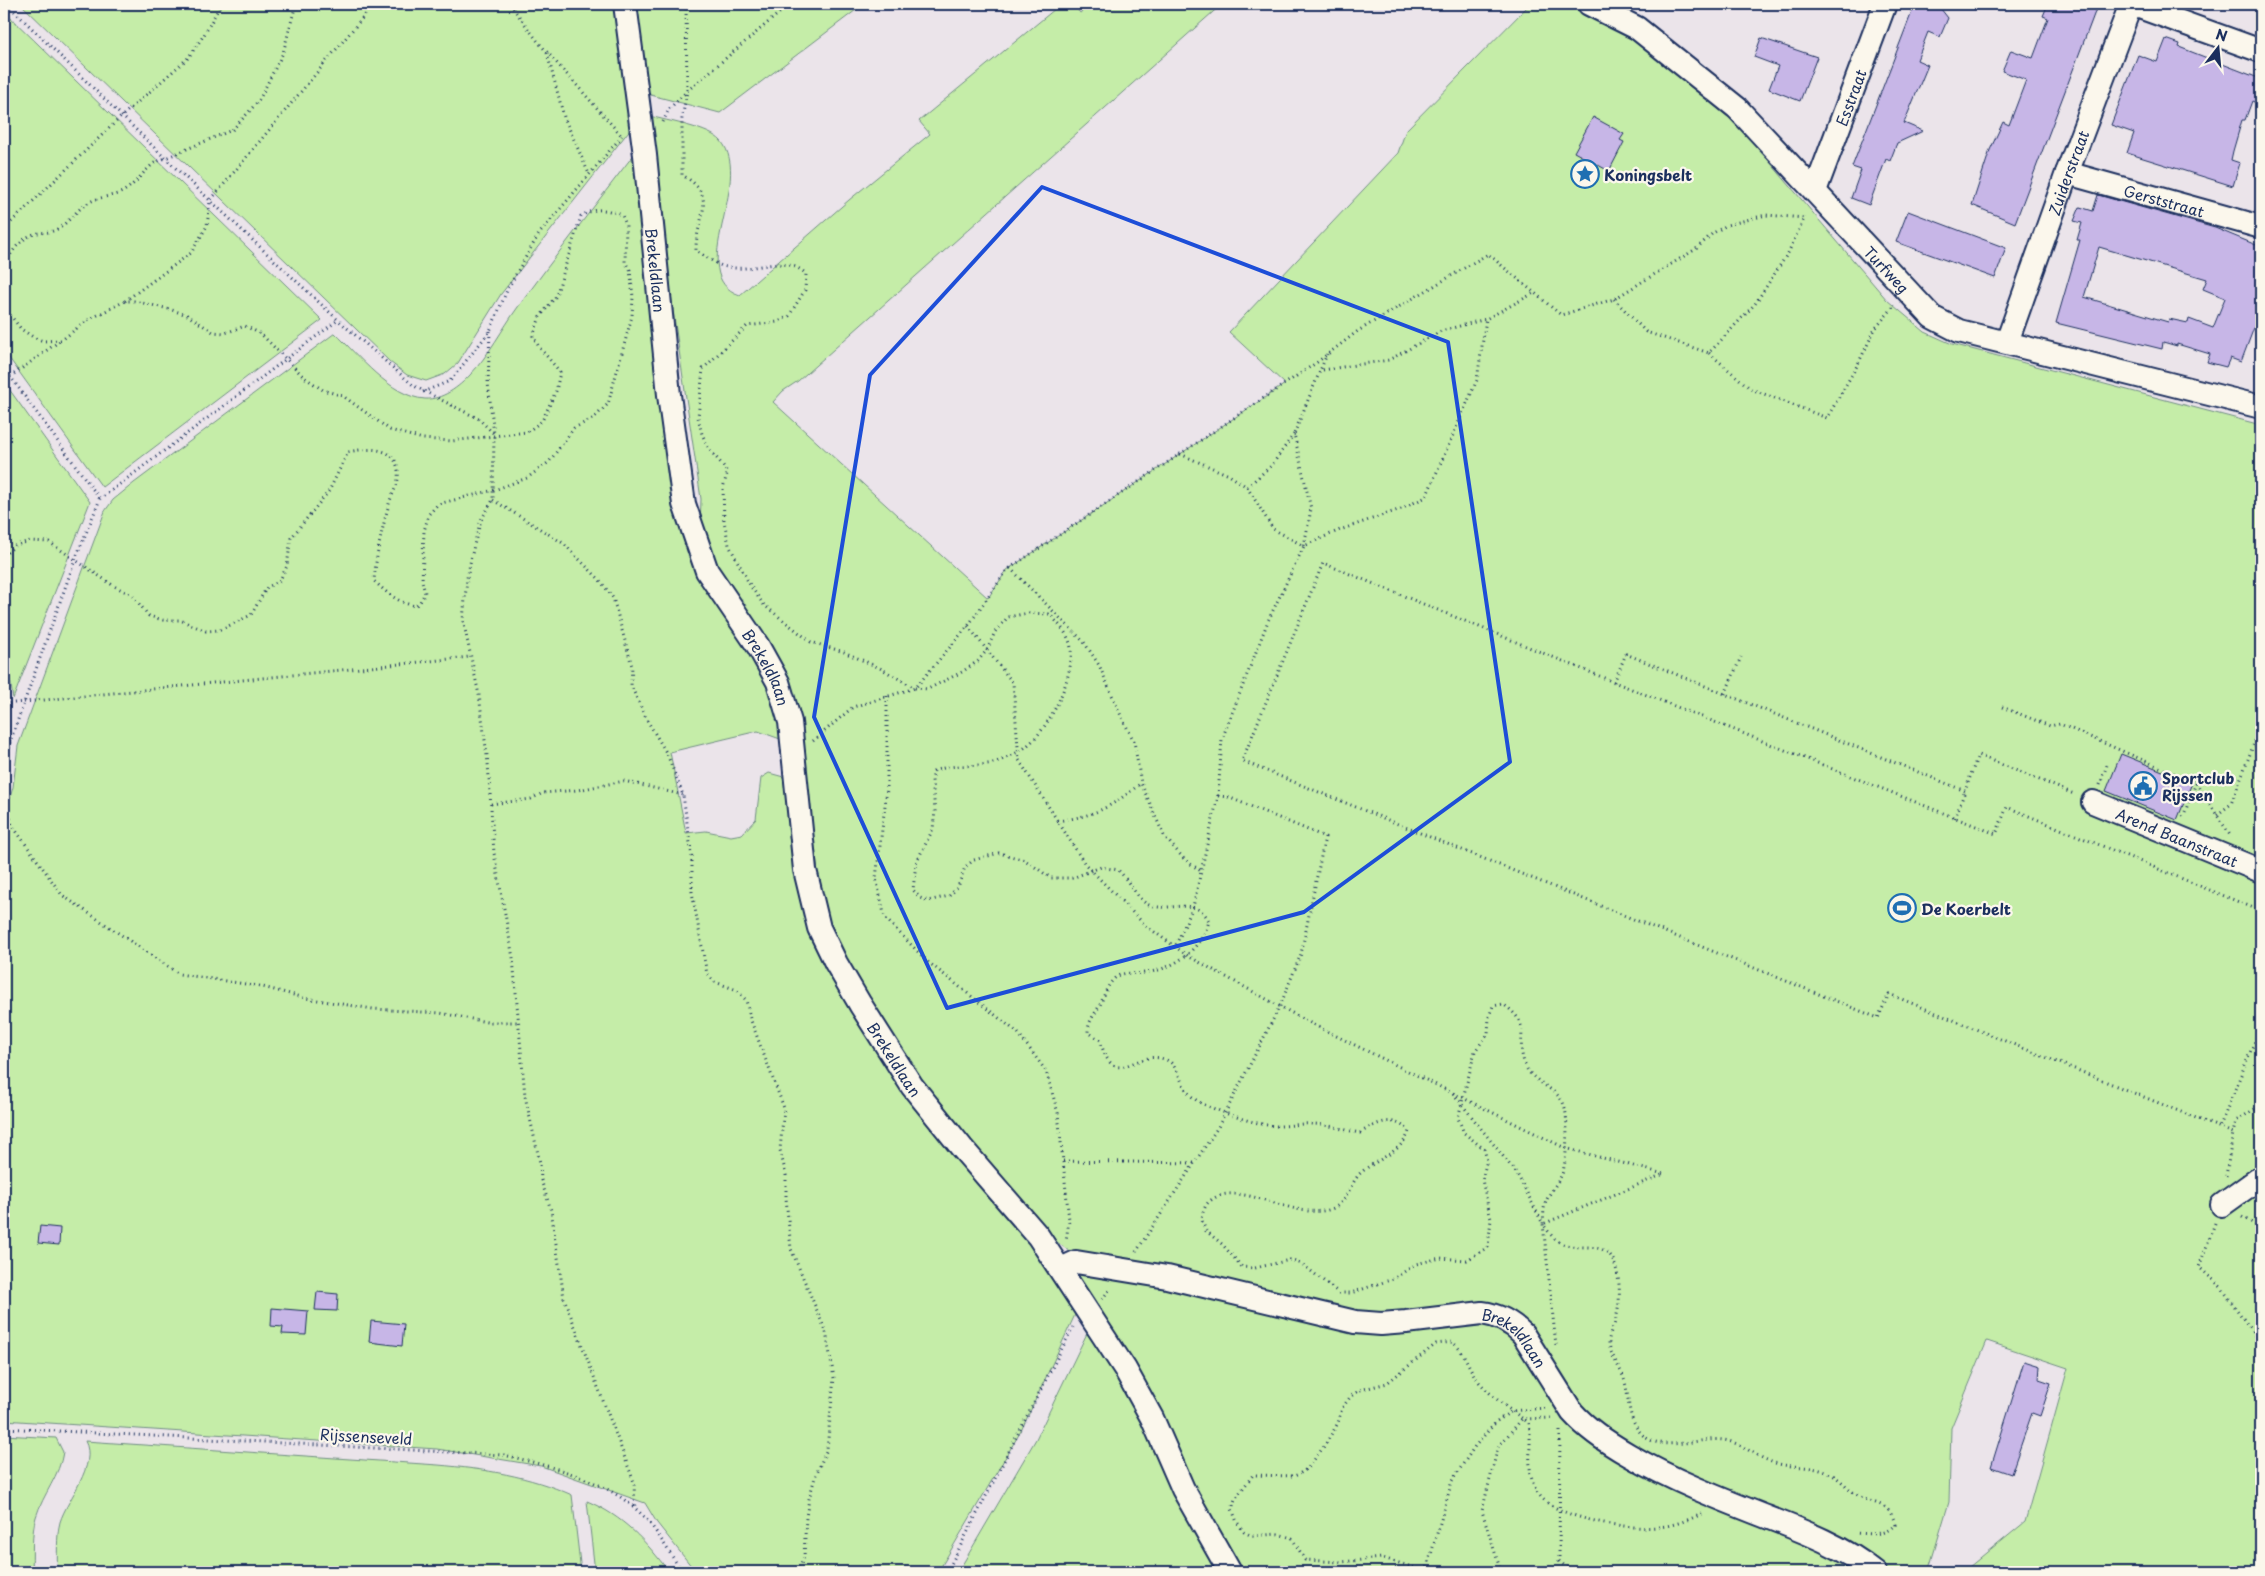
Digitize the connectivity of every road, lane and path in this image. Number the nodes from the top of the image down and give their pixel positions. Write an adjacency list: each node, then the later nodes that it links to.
1 (7, 4): 15 (path)
2 (221, 4): 15 (path)
3 (296, 4): 19 (path)
4 (374, 4): 23 (path)
5 (510, 4): 12 (path)
6 (625, 4): 18 (street, Brekeldlaan)
7 (686, 4): 14 (path)
8 (790, 4): 14 (path)
9 (1589, 4): 22 (street, Turfweg)
10 (1885, 4): 22 (street, Esstraat)
11 (2131, 4): 13 (street); 20 (street, Zuiderstraat)
12 (546, 51): 17 (path); 21 (path)
13 (2261, 52)
14 (687, 91): 16 (path); 61 (path)
15 (122, 116): 19 (path); 25 (path)
16 (661, 124)
17 (622, 136): 18 (path); 21 (path)
18 (645, 155): 71 (street, Brekeldlaan)
19 (166, 158): 23 (path); 26 (path)
20 (2067, 173): 24 (street, Gerststraat); 36 (street, Zuiderstraat)
21 (589, 174): 34 (path)
22 (1815, 191): 27 (street, Turfweg)
23 (210, 201): 30 (path); 32 (path)
24 (2261, 227)
25 (4, 229)
26 (4, 268)
27 (1907, 291): 36 (street, Turfweg); 37 (path)
28 (1534, 293): 29 (path); 33 (path); 38 (path)
29 (1614, 299): 37 (path); 37 (path)
30 (124, 301): 35 (path); 39 (path)
31 (4, 307): 35 (path)
32 (338, 320): 39 (path); 43 (path)
33 (1486, 320): 41 (path); 52 (path)
34 (490, 331): 43 (path); 45 (path)
35 (62, 340): 42 (path)
36 (2007, 342): 44 (street, Turfweg)
37 (1709, 353)
38 (1328, 354): 41 (path); 47 (path)
39 (286, 359): 45 (path); 50 (path)
40 (4, 368): 42 (path)
41 (1322, 370): 46 (path)
42 (10, 377): 50 (path)
43 (422, 392): 45 (path)
44 (2260, 402)
45 (494, 434): 49 (path); 49 (path)
46 (1294, 434): 48 (path); 52 (path)
47 (1180, 454): 48 (path); 55 (path)
48 (1247, 487): 52 (path)
49 (494, 490): 51 (path); 54 (path)
50 (100, 498): 54 (path)
51 (493, 500): 58 (path); 77 (path)
52 (1304, 546): 78 (path)
53 (4, 555): 54 (path)
54 (75, 560): 64 (path)
55 (1010, 568): 56 (path); 72 (path)
56 (968, 626): 57 (path); 61 (path)
57 (987, 650): 61 (path); 70 (path); 70 (path)
58 (470, 657): 64 (path); 80 (path)
59 (1741, 657): 62 (path)
60 (1614, 682): 62 (path); 82 (path); 101 (path)
61 (915, 688): 63 (path)
62 (1726, 694): 75 (path)
63 (887, 696): 71 (path); 104 (path)
64 (25, 702): 65 (path); 68 (path)
65 (4, 705): 68 (path)
66 (2002, 706): 73 (path)
67 (2261, 725): 81 (path)
68 (10, 742): 69 (path); 74 (path)
69 (4, 748)
70 (1017, 753): 83 (path); 86 (path)
71 (795, 756): 109 (street, Brekeldlaan)
72 (1140, 783): 83 (path); 87 (path)
73 (2196, 783): 81 (path); 84 (path)
74 (4, 788)
75 (1965, 791): 79 (path); 82 (path)
76 (4, 794): 94 (path)
77 (683, 795): 80 (path); 122 (path)
78 (1218, 796): 87 (path); 93 (path)
79 (2093, 802): 84 (street, Arend Baanstraat)
80 (491, 804): 94 (path)
81 (2217, 815): 85 (path)
82 (1955, 818): 90 (path)
83 (1057, 821): 86 (path)
84 (2175, 836): 88 (street, Arend Baanstraat)
85 (2231, 837)
86 (1092, 871): 89 (path); 91 (path)
87 (1201, 871): 89 (path)
88 (2261, 871)
89 (1192, 907): 91 (path); 92 (path)
90 (2261, 911)
91 (1175, 946): 92 (path)
92 (1188, 956): 93 (path); 100 (path)
93 (1280, 1006): 96 (path); 100 (path)
94 (518, 1022): 118 (path)
95 (2261, 1026): 101 (path)
96 (1453, 1093): 97 (path); 98 (path)
97 (1463, 1097): 98 (path); 103 (path); 103 (path)
98 (1462, 1105): 100 (path); 108 (path)
99 (2261, 1105): 102 (path)
100 (1227, 1112): 105 (path)
101 (2220, 1126): 102 (path)
102 (2233, 1133): 107 (path)
103 (1566, 1148): 108 (path); 108 (path)
104 (1063, 1161): 105 (path); 109 (path)
105 (1194, 1163): 110 (path)
106 (2261, 1177): 107 (street)
107 (2222, 1205): 112 (path)
108 (1543, 1224): 120 (path)
109 (1061, 1269): 110 (street, Brekeldlaan); 111 (street, Brekeldlaan)
110 (1124, 1270): 111 (path); 127 (street, Brekeldlaan)
111 (1091, 1315): 123 (path); 124 (street, Brekeldlaan)
112 (2261, 1344)
113 (1552, 1406): 114 (path)
114 (1512, 1411): 116 (path); 125 (path); 125 (path)
115 (1554, 1418): 116 (path)
116 (1522, 1419): 119 (path); 126 (path)
117 (4, 1428): 118 (path, Rijssenseveld)
118 (636, 1509): 121 (path, Rijssenseveld)
119 (1710, 1511)
120 (1849, 1532)
121 (683, 1572)
122 (798, 1572)
123 (947, 1572)
124 (1230, 1572)
125 (1427, 1572)
126 (1502, 1572)
127 (1875, 1572)

